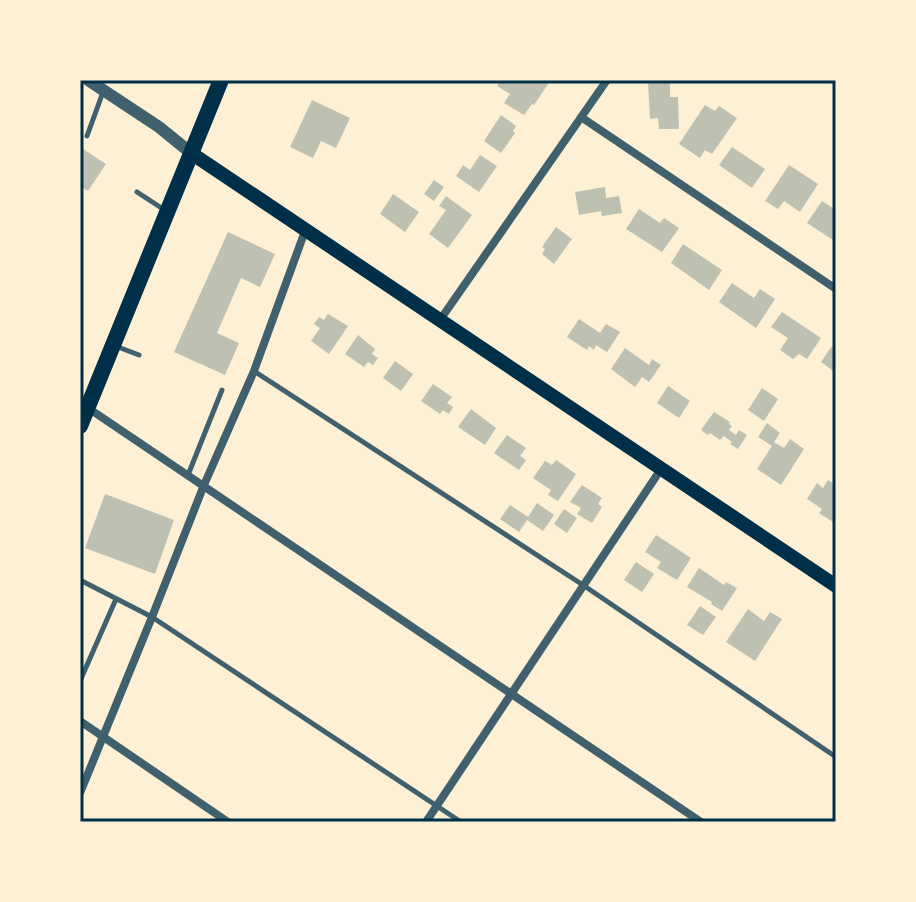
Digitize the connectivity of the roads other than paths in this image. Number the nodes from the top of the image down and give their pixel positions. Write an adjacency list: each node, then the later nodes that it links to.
1 (88, 80): 4 (street)
2 (221, 80): 7 (main road)
3 (607, 80): 5 (street)
4 (103, 91): 6 (lane); 7 (street)
5 (581, 117): 11 (street); 12 (street)
6 (87, 136)
7 (191, 153): 9 (main road); 10 (main road)
8 (137, 192): 9 (lane)
9 (167, 212): 13 (main road)
10 (305, 231): 12 (main road); 15 (street)
11 (836, 289)
12 (440, 320): 19 (main road)
13 (113, 345): 14 (lane); 17 (main road)
14 (139, 355)
15 (254, 371): 21 (street); 23 (lane)
16 (222, 390): 20 (lane)
17 (84, 405): 18 (main road); 20 (street)
18 (80, 426)
19 (661, 469): 23 (street); 24 (main road)
20 (188, 475): 21 (street)
21 (204, 485): 26 (street); 28 (street)
22 (80, 580): 25 (lane)
23 (583, 585): 28 (street); 31 (lane)
24 (836, 586)
25 (116, 599): 26 (lane); 27 (lane)
26 (152, 617): 30 (street); 33 (lane)
27 (80, 681)
28 (511, 693): 33 (street); 37 (street)
29 (80, 721): 30 (street)
30 (103, 736): 32 (street); 34 (street)
31 (836, 757)
32 (80, 793)
33 (437, 806): 35 (street); 36 (lane)
34 (228, 822)
35 (426, 822)
36 (461, 822)
37 (701, 822)

